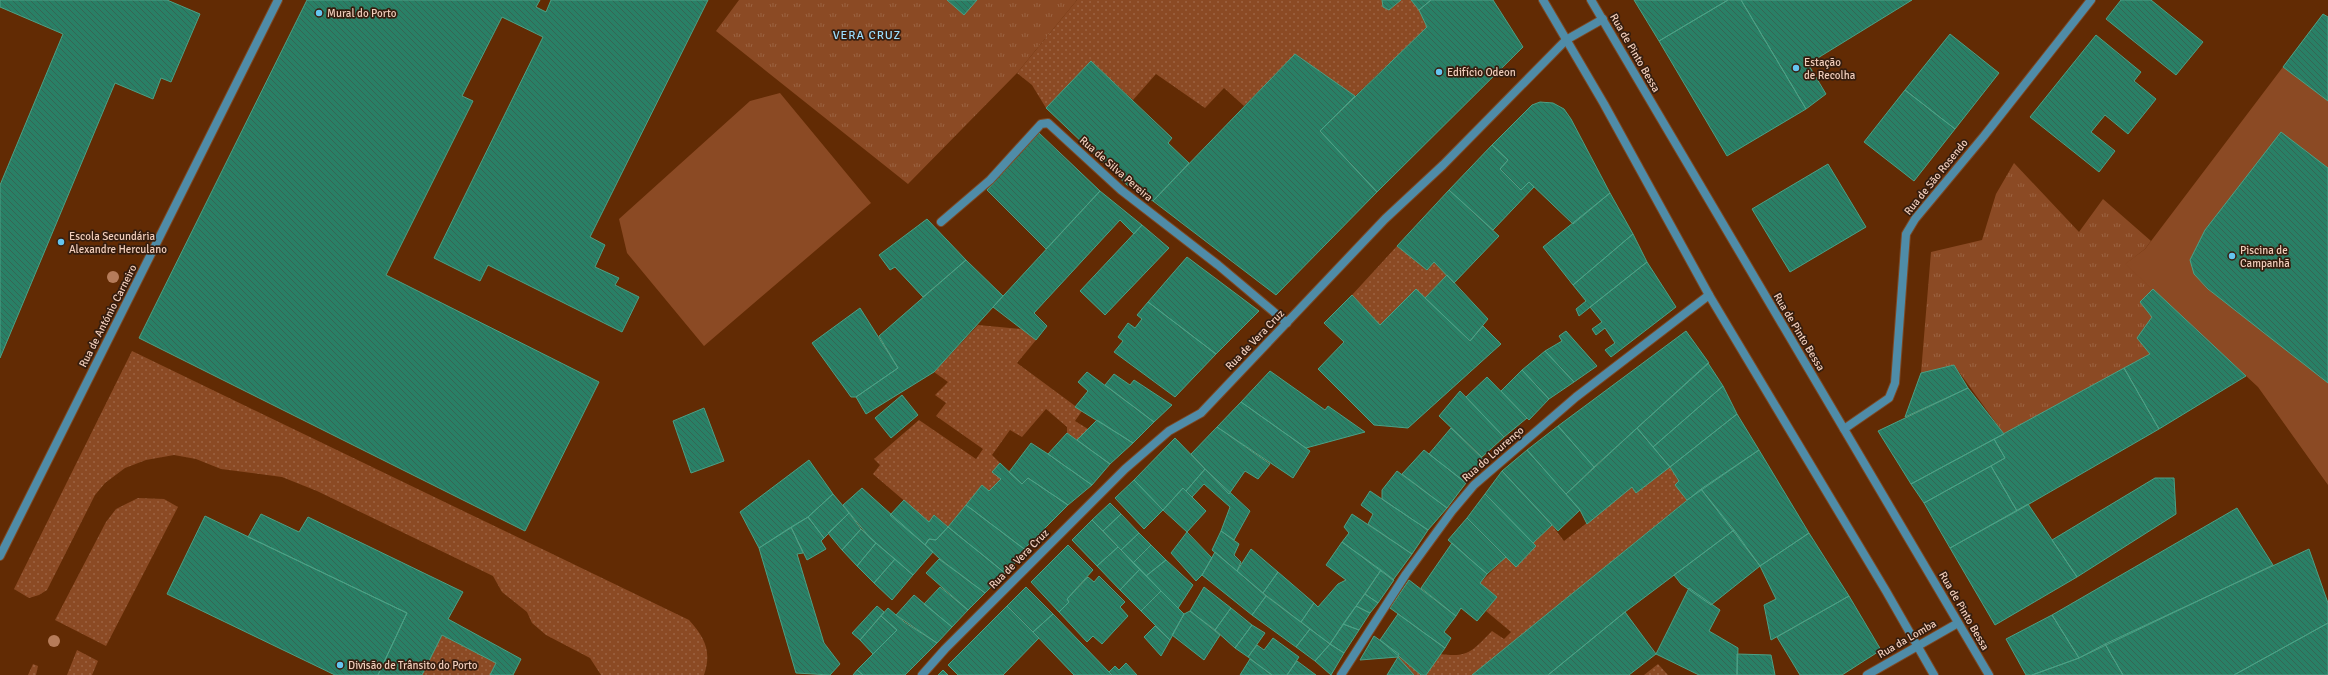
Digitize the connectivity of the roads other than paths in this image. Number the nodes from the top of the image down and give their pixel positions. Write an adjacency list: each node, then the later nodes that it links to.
1 (278, 0): 11 (street, Rua de António Carneiro)
2 (1543, 0): 6 (street)
3 (1591, 0): 5 (street, Rua de Pinto Bessa)
4 (2091, 0): 10 (street, Rua de São Rosendo)
5 (1602, 19): 6 (street, Rua de Vera Cruz); 10 (street, Rua de Pinto Bessa)
6 (1566, 40): 8 (street); 9 (street, Rua de Vera Cruz)
7 (941, 222): 9 (street, Rua de Silva Pereira)
8 (1709, 295): 13 (street); 15 (street, Rua do Lourenço)
9 (1287, 323): 14 (street, Rua de Vera Cruz)
10 (1844, 429): 12 (street, Rua de Pinto Bessa)
11 (0, 556)
12 (1958, 622): 13 (street, Rua da Lomba); 18 (street, Rua de Pinto Bessa)
13 (1916, 645): 16 (street, Rua da Lomba); 17 (street)
14 (922, 675)
15 (1342, 675)
16 (1867, 675)
17 (1934, 675)
18 (1989, 675)

